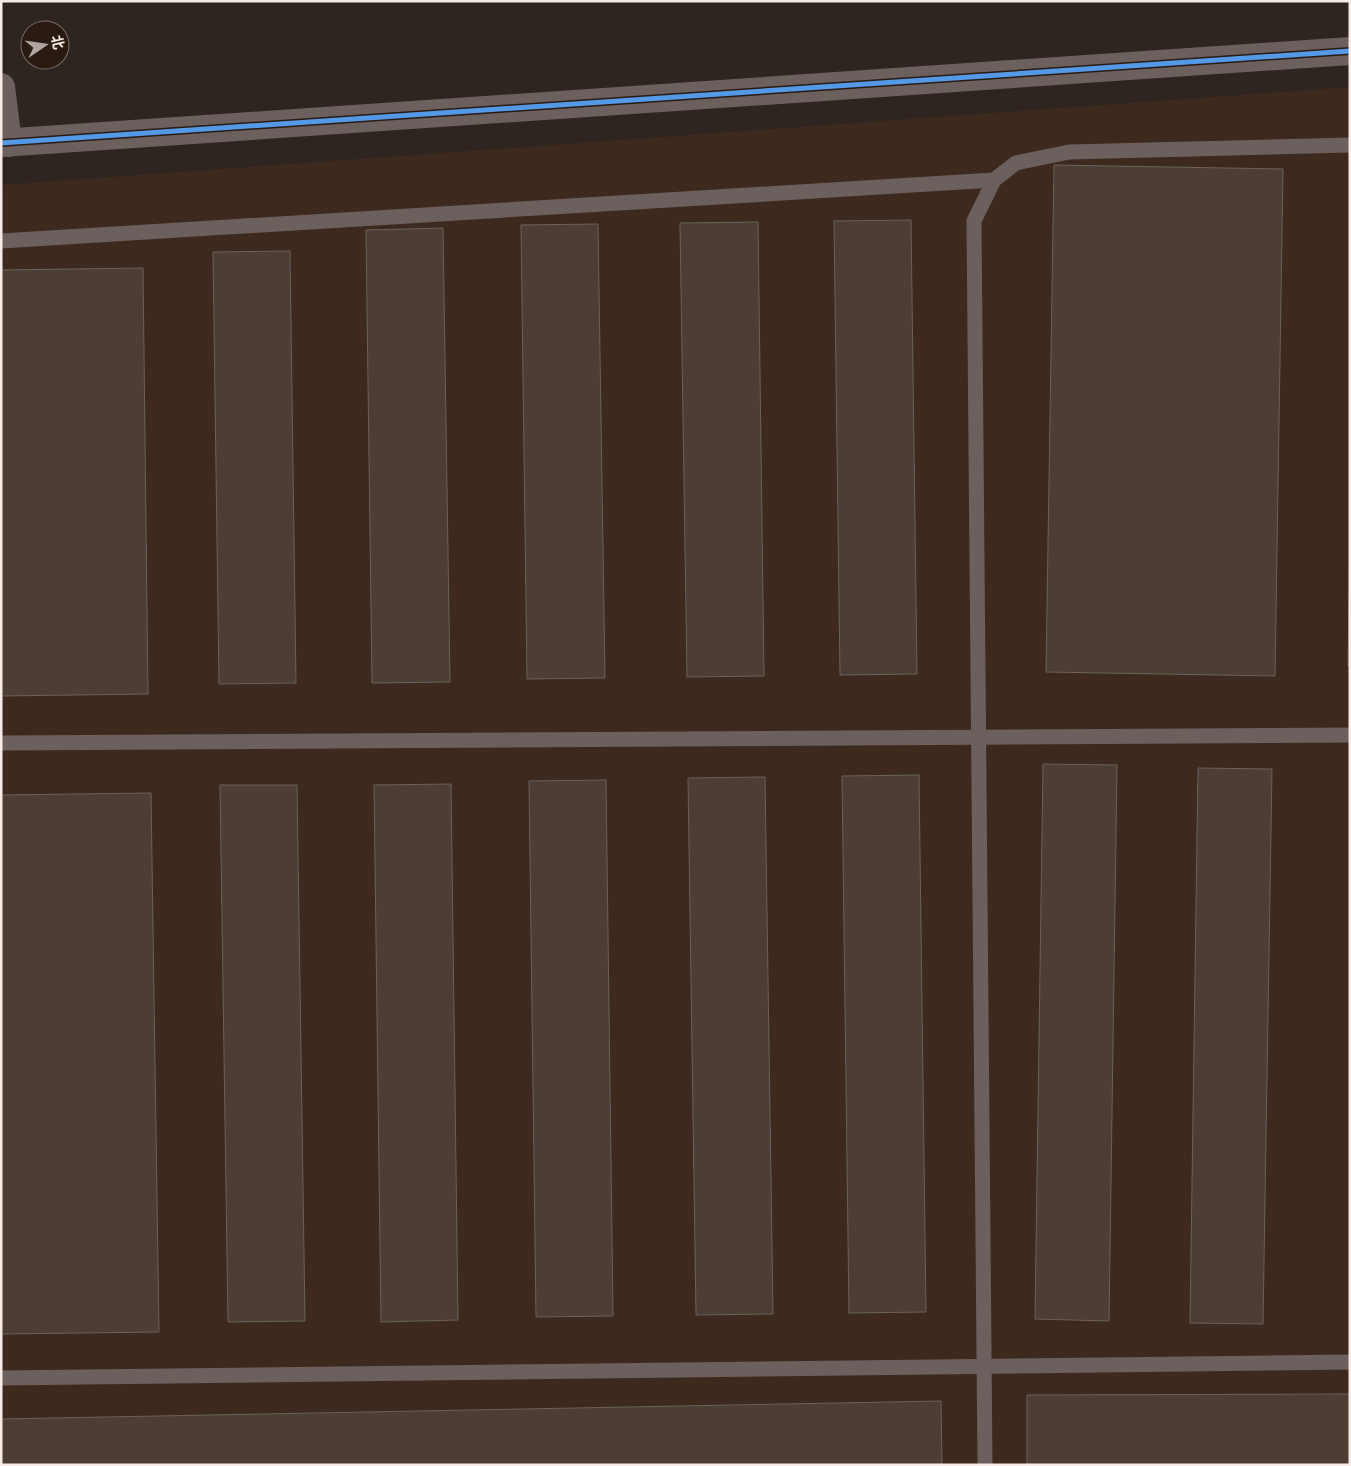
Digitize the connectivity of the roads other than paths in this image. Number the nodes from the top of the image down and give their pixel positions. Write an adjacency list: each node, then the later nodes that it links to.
1 (1350, 51): 3 (street)
2 (1, 87): 3 (street)
3 (5, 143)
4 (1350, 145): 5 (lane)
5 (994, 180): 6 (lane); 8 (lane)
6 (1, 241)
7 (1350, 735): 8 (lane)
8 (978, 737): 9 (lane); 11 (lane)
9 (1, 744)
10 (1350, 1362): 11 (lane)
11 (984, 1366): 12 (lane); 13 (lane)
12 (1, 1378)
13 (985, 1465)

